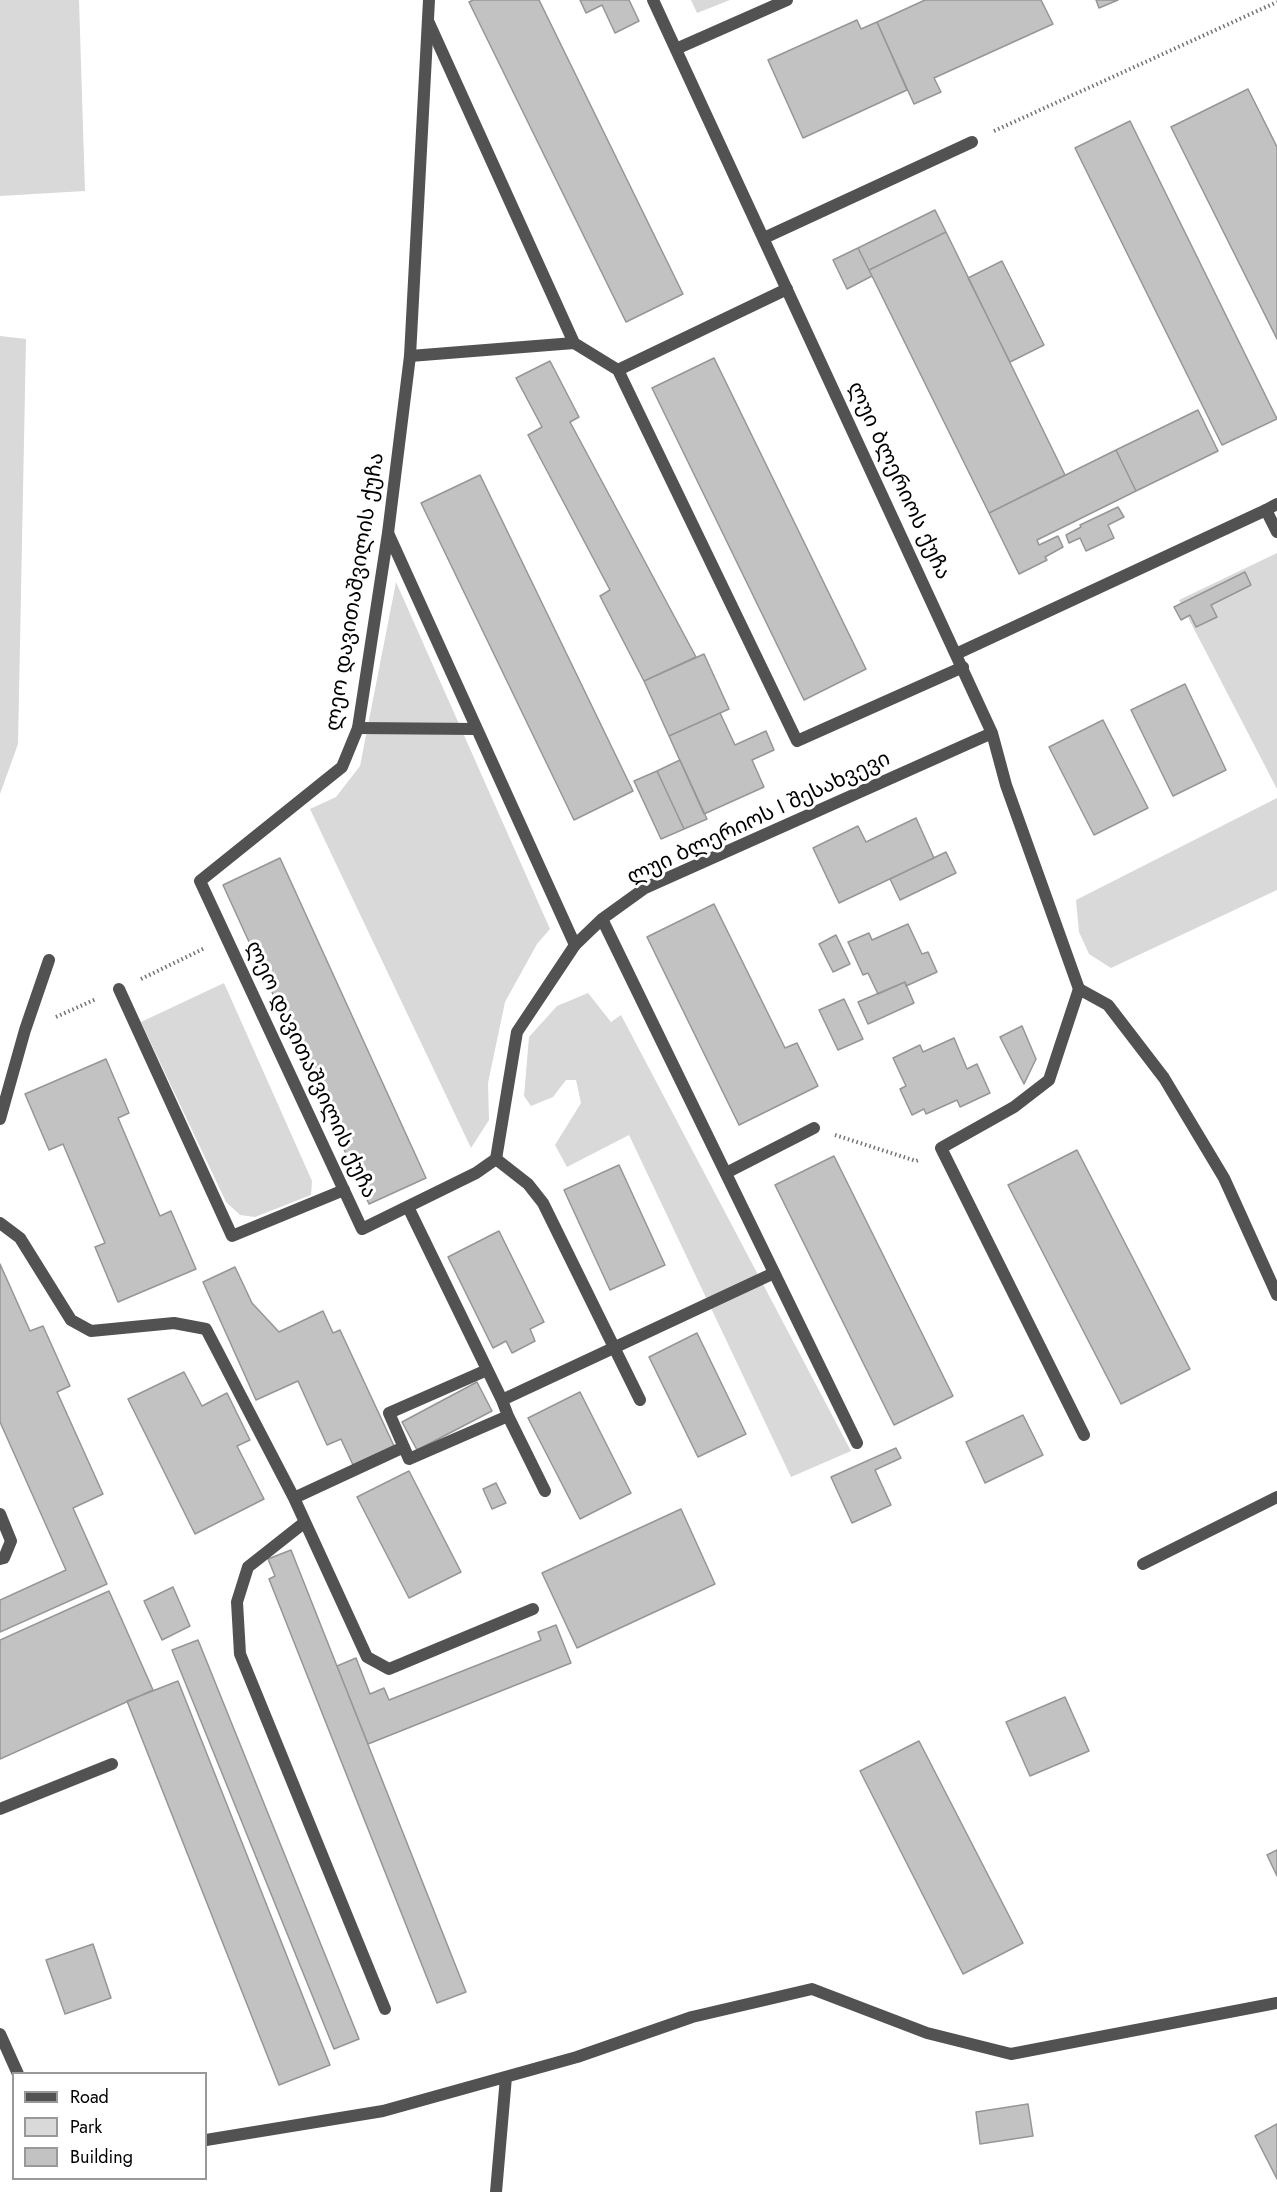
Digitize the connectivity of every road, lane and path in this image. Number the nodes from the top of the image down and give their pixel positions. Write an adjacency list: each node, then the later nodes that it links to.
1 (429, 0): 5 (street, ლეო დავითაშვილის ქუჩა)
2 (653, 0): 6 (street, ლუი ბლერიოს ქუჩა)
3 (787, 0): 6 (street)
4 (1277, 2): 7 (path)
5 (429, 23): 10 (street); 11 (street, ლეო დავითაშვილის ქუჩა)
6 (676, 49): 8 (street, ლუი ბლერიოს ქუჩა)
7 (972, 142): 8 (street)
8 (764, 238): 9 (street, ლუი ბლერიოს ქუჩა)
9 (788, 289): 12 (street); 16 (street, ლუი ბლერიოს ქუჩა)
10 (574, 343): 11 (street); 12 (street)
11 (411, 357): 15 (street, ლეო დავითაშვილის ქუჩა)
12 (618, 370): 17 (street)
13 (1272, 507): 14 (street); 16 (street)
14 (1277, 532)
15 (388, 533): 18 (street, ლეო დავითაშვილის ქუჩა); 19 (street)
16 (956, 654): 17 (street, ლუი ბლერიოს ქუჩა)
17 (963, 667): 20 (street, ლუი ბლერიოს ქუჩა)
18 (358, 728): 19 (street); 31 (street, ლეო დავითაშვილის ქუჩა)
19 (476, 729): 22 (street)
20 (992, 734): 21 (street, ლუი ბლერიოს I შესახვევი); 25 (street, ლუი ბლერიოს ქუჩა)
21 (602, 919): 22 (street, ლუი ბლერიოს I შესახვევი); 30 (street)
22 (575, 945): 29 (street, ლუი ბლერიოს I შესახვევი)
23 (49, 960): 26 (street)
24 (119, 989): 31 (street)
25 (1078, 989): 28 (street); 35 (street)
26 (0, 1119)
27 (814, 1128): 28 (path); 30 (street)
28 (941, 1148): 41 (street)
29 (496, 1160): 32 (street); 36 (street)
30 (726, 1173): 34 (street)
31 (344, 1190): 32 (street, ლეო დავითაშვილის ქუჩა)
32 (408, 1207): 37 (street)
33 (0, 1223): 46 (street)
34 (774, 1273): 36 (street); 42 (street)
35 (1277, 1295)
36 (614, 1347): 38 (street); 39 (street)
37 (487, 1370): 38 (street); 43 (street)
38 (502, 1400): 40 (street)
39 (640, 1400)
40 (508, 1416): 43 (street); 44 (street)
41 (1084, 1435)
42 (857, 1443)
43 (404, 1447): 46 (street)
44 (545, 1491)
45 (1277, 1497): 50 (street)
46 (294, 1498): 48 (street)
47 (0, 1514): 49 (street)
48 (305, 1522): 51 (street); 55 (street)
49 (0, 1559)
50 (1143, 1564)
51 (533, 1609)
52 (112, 1764): 53 (street)
53 (0, 1809)
54 (1277, 2003): 58 (street)
55 (385, 2008)
56 (0, 2034): 57 (street)
57 (18, 2072)
58 (506, 2077): 59 (street); 60 (street)
59 (207, 2140)
60 (496, 2192)

